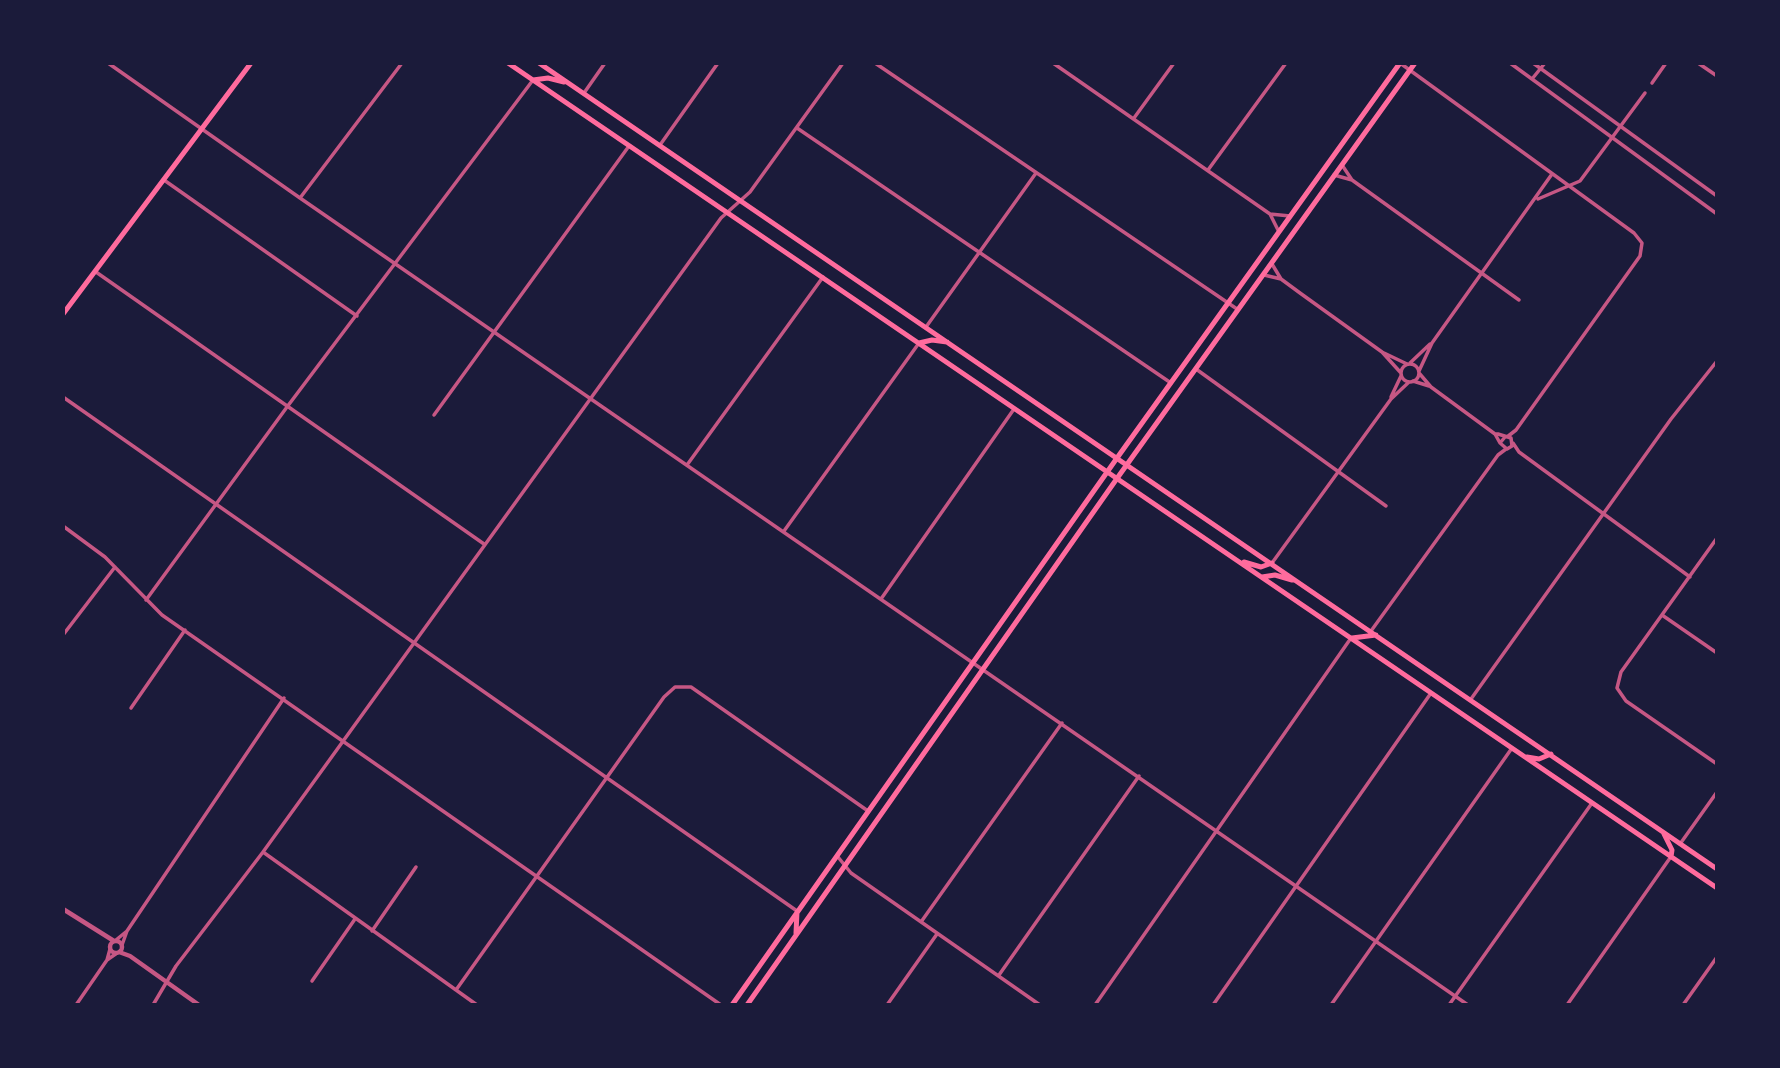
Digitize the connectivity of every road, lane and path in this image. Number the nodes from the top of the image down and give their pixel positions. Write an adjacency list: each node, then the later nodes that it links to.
1 (108, 63): 32 (street)
2 (251, 63): 32 (main road)
3 (402, 63): 45 (street)
4 (508, 63): 24 (main road)
5 (539, 63): 26 (main road)
6 (605, 63): 27 (street)
7 (718, 63): 34 (street)
8 (843, 63): 31 (street)
9 (876, 63): 38 (street)
10 (1174, 63): 29 (street)
11 (1286, 63): 37 (street)
12 (1400, 63): 21 (street); 51 (main road)
13 (1415, 63): 21 (main road)
14 (1510, 63): 23 (street)
15 (1533, 63): 20 (street)
16 (1545, 63): 20 (street)
17 (1666, 63): 25 (street)
18 (1698, 63): 22 (street)
19 (1057, 64): 29 (street)
20 (1541, 68): 23 (street); 30 (street)
21 (1410, 70): 36 (main road); 39 (street)
22 (1717, 76)
23 (1532, 79): 33 (street)
24 (533, 80): 26 (main road); 35 (main road); 55 (street)
25 (1651, 83)
26 (570, 84): 27 (main road)
27 (583, 93): 34 (main road)
28 (1644, 93): 30 (street)
29 (1134, 119): 37 (street)
30 (1620, 126): 33 (street); 44 (street)
31 (796, 128): 46 (street); 53 (street)
32 (200, 129): 41 (main road); 45 (street)
33 (1612, 138): 43 (street); 50 (street)
34 (660, 145): 46 (main road)
35 (629, 146): 48 (main road); 67 (street)
36 (1341, 164): 40 (main road); 42 (street)
37 (1208, 170): 49 (street)
38 (1036, 173): 53 (street); 62 (street)
39 (1552, 174): 43 (street); 47 (street)
40 (1334, 175): 42 (street); 54 (main road)
41 (163, 180): 56 (main road); 65 (street)
42 (1352, 180): 57 (street)
43 (1568, 185): 47 (street); 86 (street)
44 (1717, 196)
45 (300, 198): 55 (street)
46 (741, 201): 48 (street); 66 (main road)
47 (1533, 204): 57 (street)
48 (728, 212): 59 (main road); 81 (street)
49 (1270, 214): 51 (street); 52 (street)
50 (1717, 214)
51 (1290, 216): 52 (main road)
52 (1279, 232): 62 (main road)
53 (980, 253): 66 (street); 78 (street)
54 (1272, 264): 58 (main road); 60 (street)
55 (396, 265): 65 (street); 67 (street)
56 (94, 272): 64 (main road); 83 (street)
57 (1482, 274): 61 (street); 70 (street)
58 (1264, 275): 60 (street); 63 (main road)
59 (823, 277): 68 (main road); 96 (street)
60 (1281, 279): 71 (street)
61 (1519, 300)
62 (1229, 304): 63 (street); 78 (main road)
63 (1238, 311): 74 (main road)
64 (63, 314)
65 (357, 316): 83 (street)
66 (926, 327): 69 (main road)
67 (494, 331): 81 (street); 85 (street)
68 (919, 343): 69 (main road); 84 (main road); 104 (street)
69 (950, 343): 94 (main road)
70 (1432, 343): 73 (street); 75 (street)
71 (1382, 352): 73 (street); 76 (street)
72 (1717, 361): 102 (street)
73 (1408, 364): 75 (street); 76 (street)
74 (1196, 369): 95 (main road); 98 (street)
75 (1419, 372): 77 (street); 79 (street)
76 (1401, 374): 77 (street); 82 (street)
77 (1411, 382): 79 (street); 82 (street)
78 (1171, 383): 94 (main road)
79 (1431, 387): 87 (street)
80 (63, 397): 100 (street)
81 (590, 398): 96 (street); 106 (street)
82 (1391, 399): 98 (street)
83 (287, 407): 100 (street); 106 (street)
84 (1015, 408): 97 (main road); 113 (street)
85 (434, 415)
86 (1516, 430): 88 (street); 89 (street)
87 (1495, 434): 88 (street); 90 (street)
88 (1506, 437): 89 (street); 90 (street)
89 (1513, 441): 91 (street); 92 (street)
90 (1500, 444): 91 (street); 93 (street)
91 (1507, 449): 92 (street); 93 (street)
92 (1519, 452): 102 (street)
93 (1498, 455): 117 (street)
94 (1117, 458): 95 (main road); 97 (main road)
95 (1127, 464): 99 (main road); 108 (main road)
96 (687, 465): 104 (street)
97 (1108, 470): 99 (main road); 122 (main road)
98 (1339, 472): 101 (street); 108 (street)
99 (1118, 477): 107 (main road); 123 (main road)
100 (218, 506): 114 (street); 120 (street)
101 (1385, 506)
102 (1604, 514): 111 (street); 126 (street)
103 (63, 526): 109 (street)
104 (784, 531): 113 (street)
105 (1717, 538): 111 (street)
106 (484, 544): 120 (street)
107 (1238, 560): 108 (main road); 110 (main road)
108 (1272, 563): 112 (main road)
109 (115, 567): 114 (street); 118 (street)
110 (1262, 577): 112 (main road); 119 (main road)
111 (1690, 577): 115 (street)
112 (1299, 582): 117 (main road)
113 (881, 599): 122 (street)
114 (146, 600): 116 (street)
115 (1662, 615): 121 (street); 133 (street)
116 (185, 630): 125 (street); 127 (street)
117 (1374, 633): 119 (main road); 126 (main road)
118 (63, 635)
119 (1351, 638): 124 (main road); 139 (street)
120 (414, 640): 129 (street); 135 (street)
121 (1717, 653)
122 (973, 662): 123 (street); 138 (main road)
123 (982, 669): 128 (street); 146 (main road)
124 (1431, 693): 130 (main road); 149 (street)
125 (284, 698): 129 (street); 156 (street)
126 (1471, 699): 131 (main road)
127 (131, 708)
128 (1062, 723): 134 (street); 154 (street)
129 (343, 738): 142 (street); 148 (street)
130 (1512, 748): 132 (main road); 161 (street)
131 (1551, 754): 132 (main road); 140 (main road)
132 (1525, 757): 137 (main road)
133 (1717, 764)
134 (1139, 776): 139 (street); 166 (street)
135 (608, 777): 138 (street); 148 (street); 152 (street)
136 (1717, 792): 141 (street)
137 (1592, 803): 144 (main road); 170 (street)
138 (868, 811): 143 (main road)
139 (1217, 831): 149 (street); 180 (street)
140 (1662, 831): 141 (main road); 144 (main road)
141 (1680, 844): 147 (main road)
142 (263, 852): 153 (street); 168 (street)
143 (837, 855): 146 (street); 152 (main road)
144 (1671, 857): 150 (main road); 185 (street)
145 (416, 867): 155 (street)
146 (843, 867): 154 (street); 157 (main road)
147 (1717, 869)
148 (538, 875): 169 (street); 176 (street)
149 (1296, 886): 161 (street); 181 (street)
150 (1717, 888)
151 (63, 909): 159 (street)
152 (797, 911): 157 (main road); 177 (main road)
153 (355, 919): 155 (street); 167 (street)
154 (921, 922): 158 (street)
155 (372, 930): 169 (street)
156 (127, 931): 160 (street); 163 (street)
157 (796, 933): 178 (main road)
158 (937, 934): 166 (street); 179 (street)
159 (102, 936): 160 (street); 162 (street)
160 (115, 941): 162 (street); 163 (street)
161 (1376, 941): 170 (street); 182 (street)
162 (110, 948): 163 (street); 165 (street)
163 (120, 949): 165 (street); 168 (street)
164 (1717, 957): 186 (street)
165 (107, 960): 172 (street)
166 (998, 976): 171 (street)
167 (312, 981)
168 (167, 982): 173 (street); 174 (street)
169 (456, 990): 175 (street)
170 (1455, 996): 183 (street); 184 (street)
171 (1037, 1004)
172 (76, 1005)
173 (153, 1005)
174 (199, 1005)
175 (477, 1005)
176 (722, 1005)
177 (732, 1005)
178 (747, 1005)
179 (887, 1005)
180 (1095, 1005)
181 (1213, 1005)
182 (1331, 1005)
183 (1449, 1005)
184 (1468, 1005)
185 (1567, 1005)
186 (1684, 1005)

